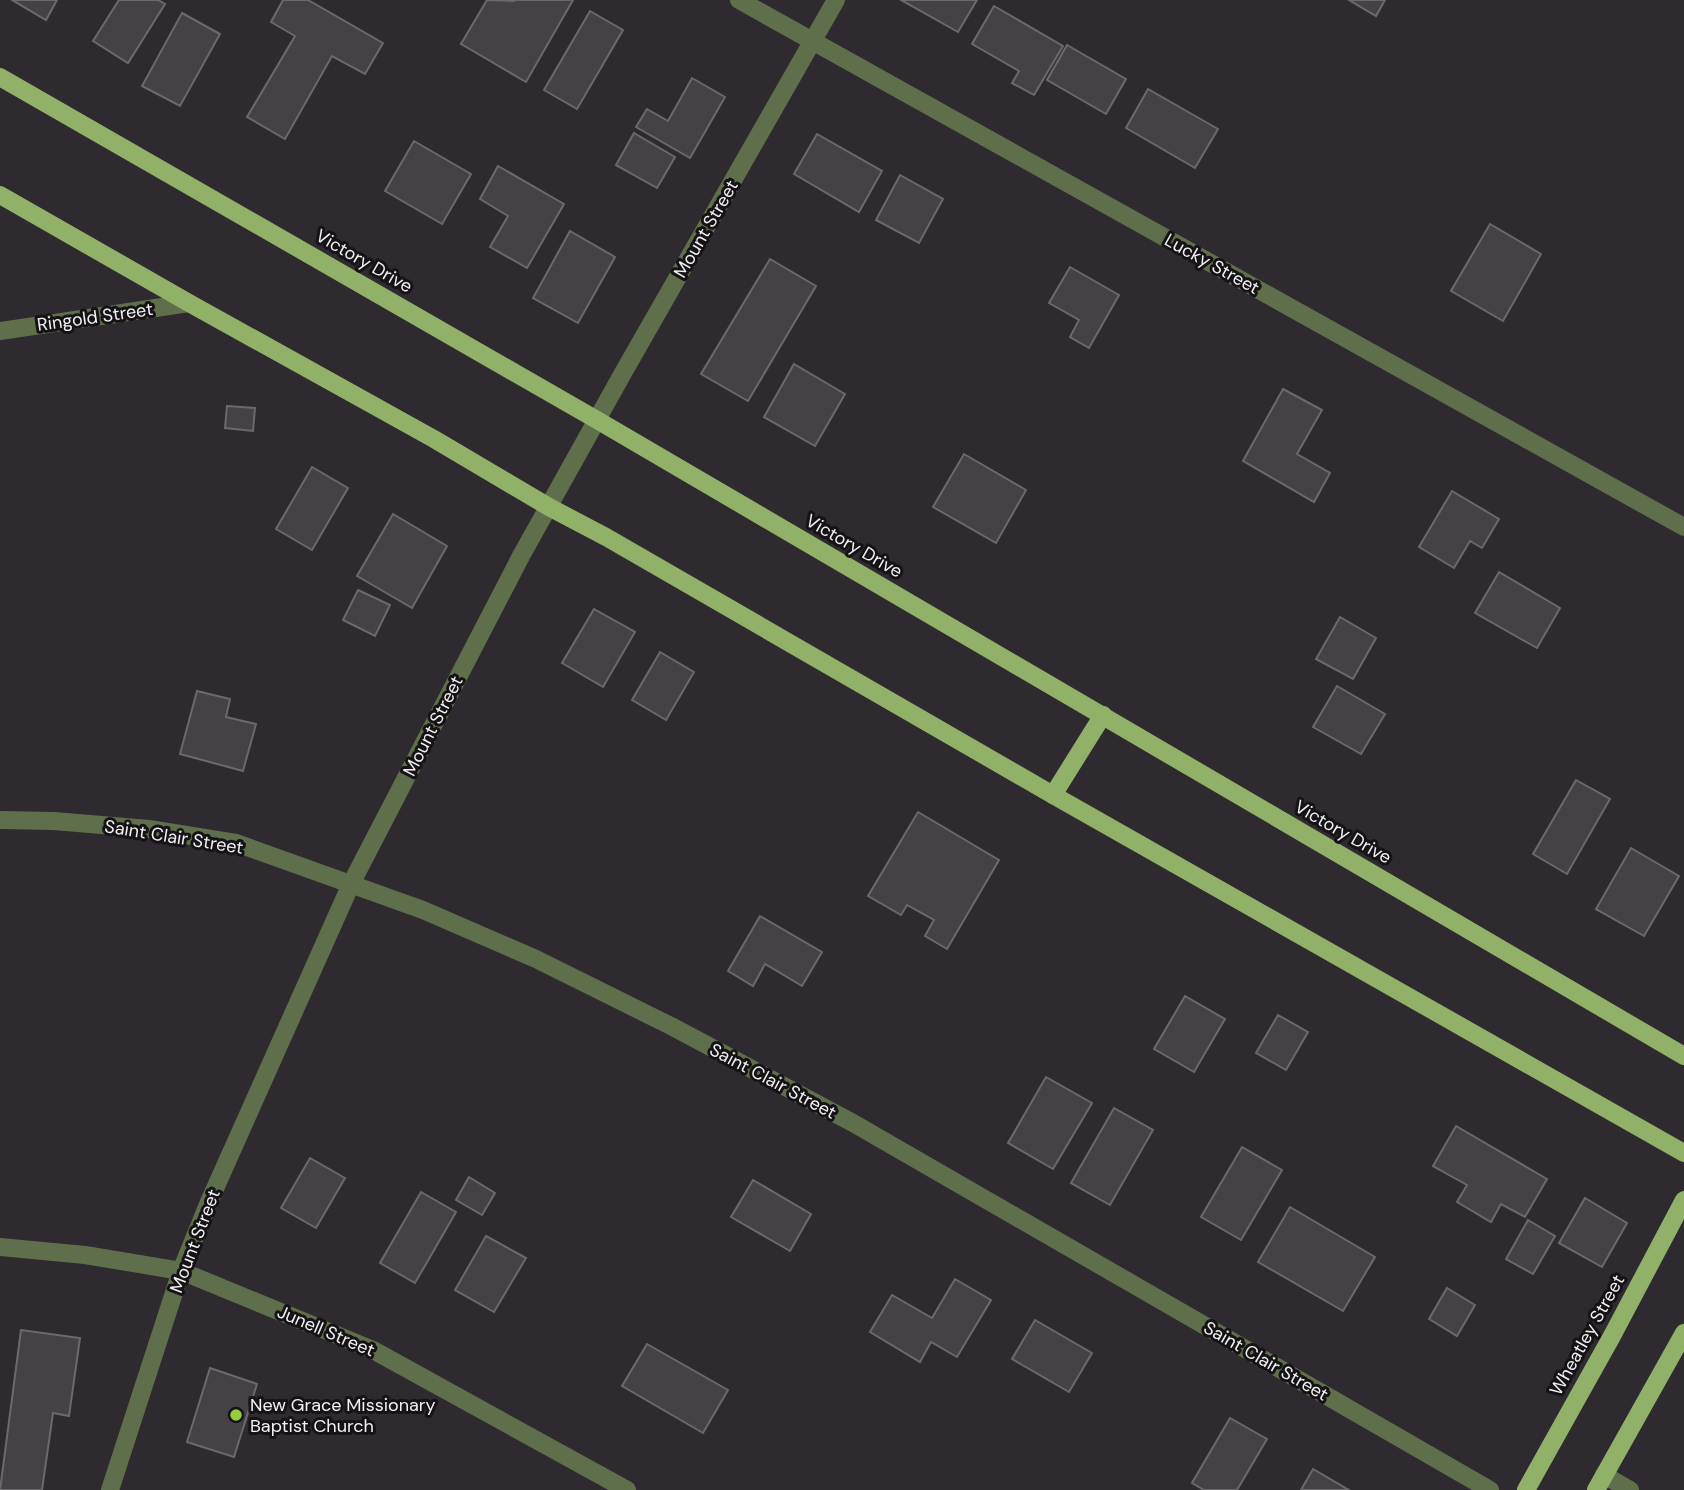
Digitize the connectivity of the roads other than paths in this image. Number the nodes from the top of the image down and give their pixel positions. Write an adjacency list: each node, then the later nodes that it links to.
1 (739, 0): 3 (street, Lucky Street)
2 (836, 0): 3 (street, Mount Street)
3 (813, 41): 8 (street, Mount Street); 10 (street, Lucky Street)
4 (0, 77): 8 (main road, Victory Drive)
5 (0, 195): 6 (main road)
6 (189, 303): 7 (street, Ringold Street); 9 (main road)
7 (0, 331)
8 (597, 420): 9 (street, Mount Street); 11 (main road, Victory Drive)
9 (549, 506): 12 (main road); 14 (street, Mount Street)
10 (1684, 527)
11 (1103, 715): 12 (main road); 15 (main road, Victory Drive)
12 (1053, 795): 16 (main road)
13 (0, 820): 14 (street, Saint Clair Street)
14 (351, 884): 19 (street, Mount Street); 24 (street, Saint Clair Street)
15 (1684, 1056)
16 (1684, 1153)
17 (1684, 1200): 25 (main road, Wheatley Street)
18 (0, 1247): 19 (street, Junell Street)
19 (181, 1271): 22 (street, Mount Street); 23 (street, Junell Street)
20 (1684, 1333): 21 (main road)
21 (1600, 1482): 26 (street)
22 (110, 1490)
23 (627, 1490)
24 (1490, 1490)
25 (1526, 1490)
26 (1630, 1490)

